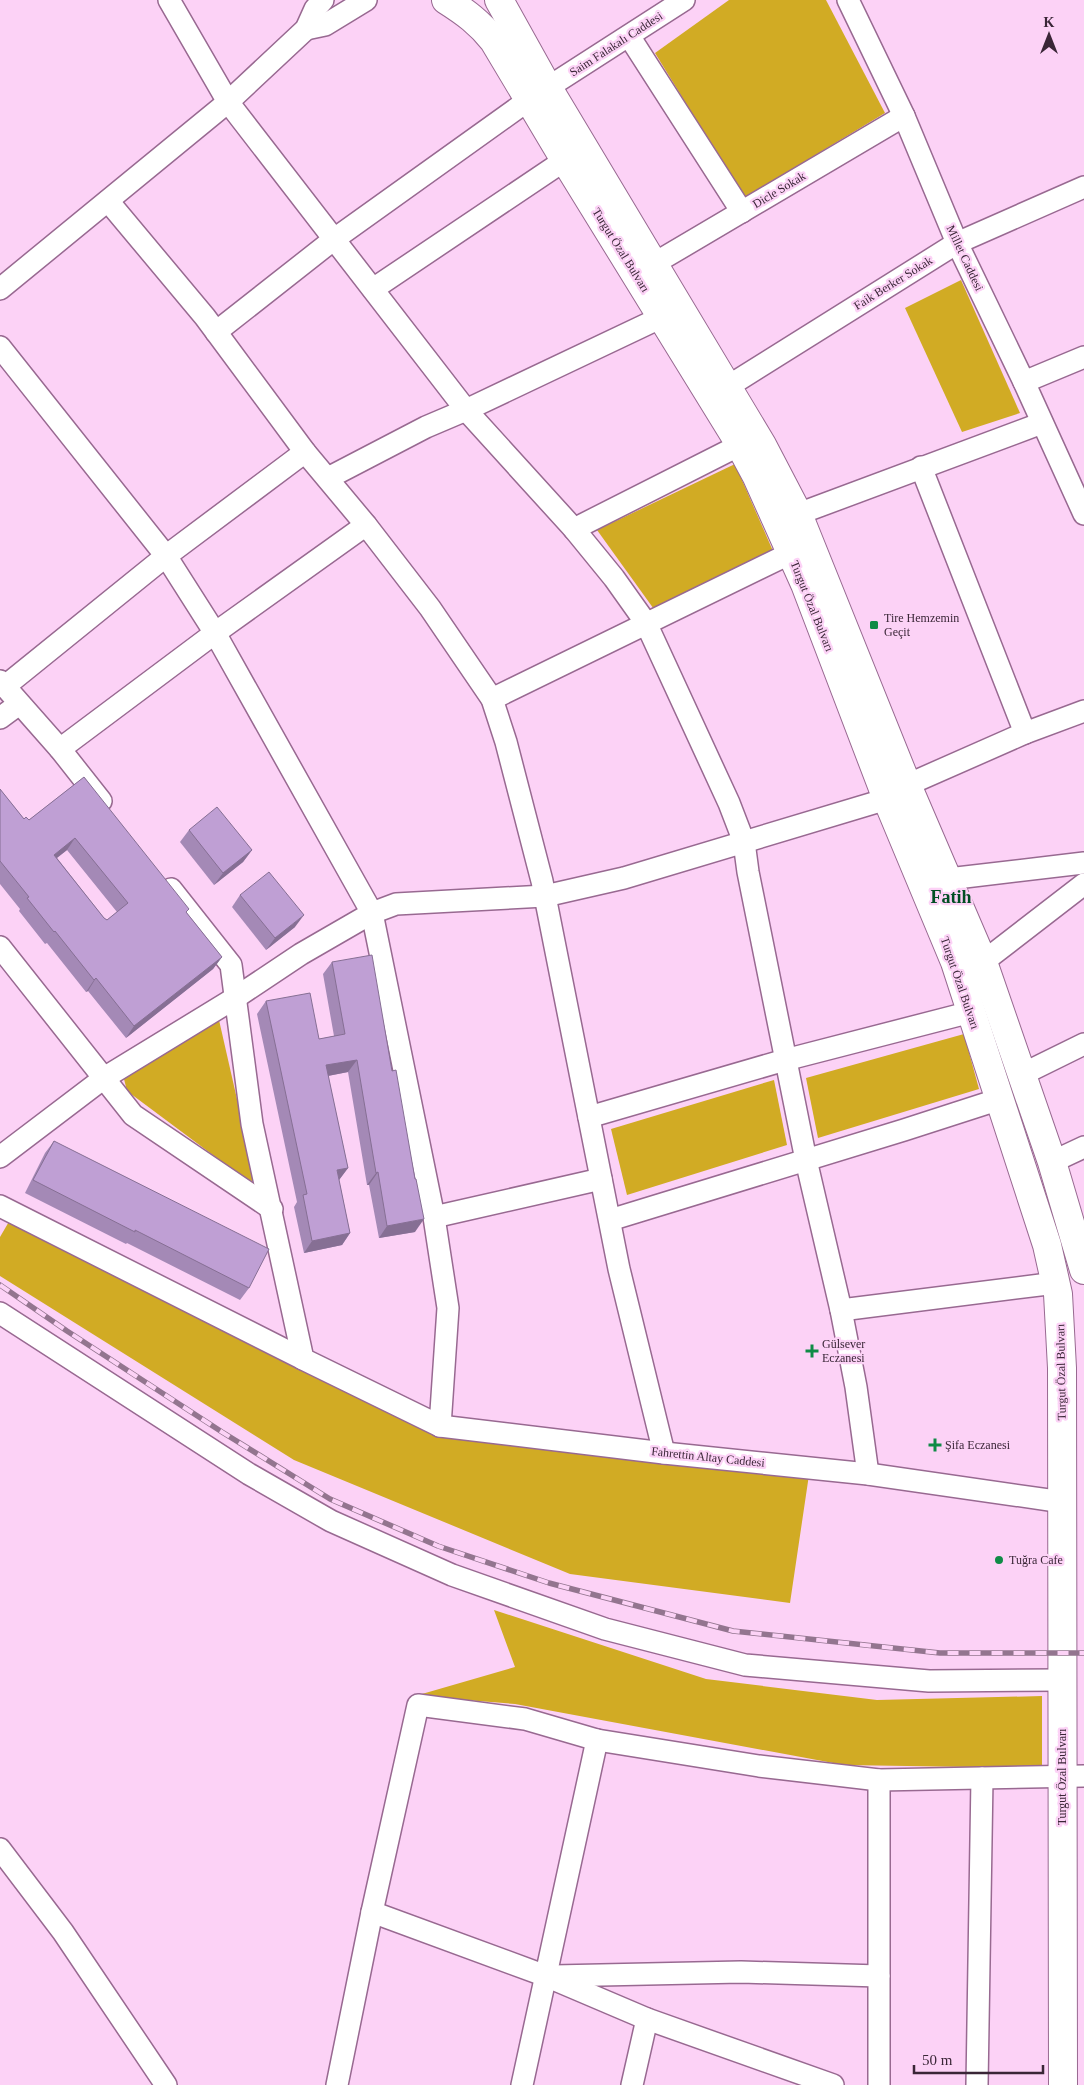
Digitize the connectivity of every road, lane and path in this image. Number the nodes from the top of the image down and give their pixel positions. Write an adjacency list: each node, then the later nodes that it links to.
1 (169, 0): 11 (street)
2 (323, 0): 8 (street)
3 (366, 0): 8 (street)
4 (446, 0): 10 (main road, Turgut Özal Bulvarı)
5 (499, 0): 10 (main road, Turgut Özal Bulvarı)
6 (684, 0): 9 (street, Saim Falakalı Caddesi)
7 (848, 0): 12 (street, Millet Caddesi)
8 (306, 29): 11 (street)
9 (629, 36): 10 (street, Saim Falakalı Caddesi); 16 (street)
10 (539, 94): 13 (main road, Turgut Özal Bulvarı); 17 (street, Saim Falakalı Caddesi); 19 (main road, Turgut Özal Bulvarı)
11 (228, 102): 15 (street); 17 (street)
12 (904, 116): 16 (street, Dicle Sokak); 18 (street, Millet Caddesi)
13 (565, 160): 21 (street); 22 (main road, Turgut Özal Bulvarı)
14 (1084, 187): 18 (street, Faik Berker Sokak)
15 (108, 201): 20 (street); 23 (street)
16 (742, 212): 19 (street, Dicle Sokak)
17 (333, 240): 21 (street); 23 (street, Saim Falakalı Caddesi)
18 (957, 242): 26 (street, Millet Caddesi); 27 (street, Faik Berker Sokak)
19 (654, 263): 27 (main road, Turgut Özal Bulvarı)
20 (0, 289)
21 (373, 289): 28 (street)
22 (662, 317): 27 (main road, Turgut Özal Bulvarı); 28 (street)
23 (216, 332): 31 (street)
24 (0, 347): 39 (street)
25 (1084, 358): 26 (street)
26 (1024, 382): 29 (street, Millet Caddesi)
27 (720, 392): 30 (main road, Turgut Özal Bulvarı); 34 (main road, Turgut Özal Bulvarı)
28 (466, 410): 33 (street); 37 (street)
29 (1042, 423): 32 (street); 35 (street, Millet Caddesi)
30 (740, 445): 37 (street); 38 (main road, Turgut Özal Bulvarı)
31 (305, 452): 33 (street); 39 (street)
32 (922, 467): 34 (street); 47 (street)
33 (328, 478): 36 (street)
34 (798, 514): 49 (main road, Turgut Özal Bulvarı)
35 (1084, 514)
36 (366, 525): 41 (street); 43 (street)
37 (574, 529): 40 (street)
38 (792, 553): 40 (street); 49 (main road, Turgut Özal Bulvarı)
39 (166, 556): 41 (street); 42 (street)
40 (646, 623): 43 (street); 51 (street)
41 (215, 633): 48 (street); 57 (street)
42 (2, 684): 44 (street)
43 (492, 699): 56 (street)
44 (19, 704): 46 (street); 48 (street)
45 (1084, 711): 47 (street)
46 (0, 718)
47 (1025, 733): 49 (street)
48 (60, 749): 50 (street)
49 (897, 792): 51 (street); 54 (main road, Turgut Özal Bulvarı); 61 (main road, Turgut Özal Bulvarı)
50 (115, 819)
51 (744, 842): 56 (street); 63 (street)
52 (1084, 863): 54 (street)
53 (158, 873): 60 (street)
54 (948, 880): 59 (main road, Turgut Özal Bulvarı)
55 (1084, 884): 59 (street)
56 (545, 896): 57 (street); 67 (street)
57 (372, 913): 60 (street); 75 (street)
58 (0, 947): 65 (street)
59 (983, 962): 64 (main road, Turgut Özal Bulvarı)
60 (234, 998): 65 (street); 74 (street)
61 (971, 1012): 63 (street); 66 (main road, Turgut Özal Bulvarı)
62 (1084, 1044): 64 (street)
63 (785, 1060): 67 (street); 70 (street)
64 (1021, 1075): 71 (main road, Turgut Özal Bulvarı)
65 (104, 1078): 69 (street); 74 (street)
66 (1000, 1099): 70 (street); 78 (main road, Turgut Özal Bulvarı)
67 (589, 1117): 72 (street)
68 (1084, 1147): 71 (street)
69 (0, 1157)
70 (806, 1160): 76 (street); 79 (street)
71 (1052, 1162): 77 (main road, Turgut Özal Bulvarı)
72 (601, 1179): 75 (street); 76 (street)
73 (0, 1206): 81 (street, Fahrettin Altay Caddesi)
74 (272, 1209): 81 (street)
75 (434, 1217): 82 (street)
76 (610, 1220): 83 (street)
77 (1084, 1270)
78 (1056, 1283): 79 (street); 85 (main road, Turgut Özal Bulvarı)
79 (842, 1310): 84 (street)
80 (0, 1313): 86 (street)
81 (303, 1359): 82 (street, Fahrettin Altay Caddesi)
82 (440, 1426): 83 (street, Fahrettin Altay Caddesi)
83 (664, 1453): 84 (street, Fahrettin Altay Caddesi)
84 (868, 1474): 85 (street, Fahrettin Altay Caddesi)
85 (1062, 1502): 86 (main road, Turgut Özal Bulvarı)
86 (1062, 1680): 88 (main road, Turgut Özal Bulvarı)
87 (597, 1740): 90 (street); 92 (street); 93 (street)
88 (1073, 1776): 89 (street); 103 (main road, Turgut Özal Bulvarı)
89 (982, 1778): 90 (street); 102 (street)
90 (879, 1780): 94 (street)
91 (0, 1849): 96 (street)
92 (372, 1912): 93 (street); 97 (street)
93 (546, 1976): 94 (street); 95 (street); 98 (street)
94 (879, 1976): 101 (street)
95 (647, 2019): 99 (street); 100 (street)
96 (166, 2085)
97 (337, 2085)
98 (522, 2085)
99 (632, 2085)
100 (833, 2085)
101 (879, 2085)
102 (977, 2085)
103 (1064, 2085)

